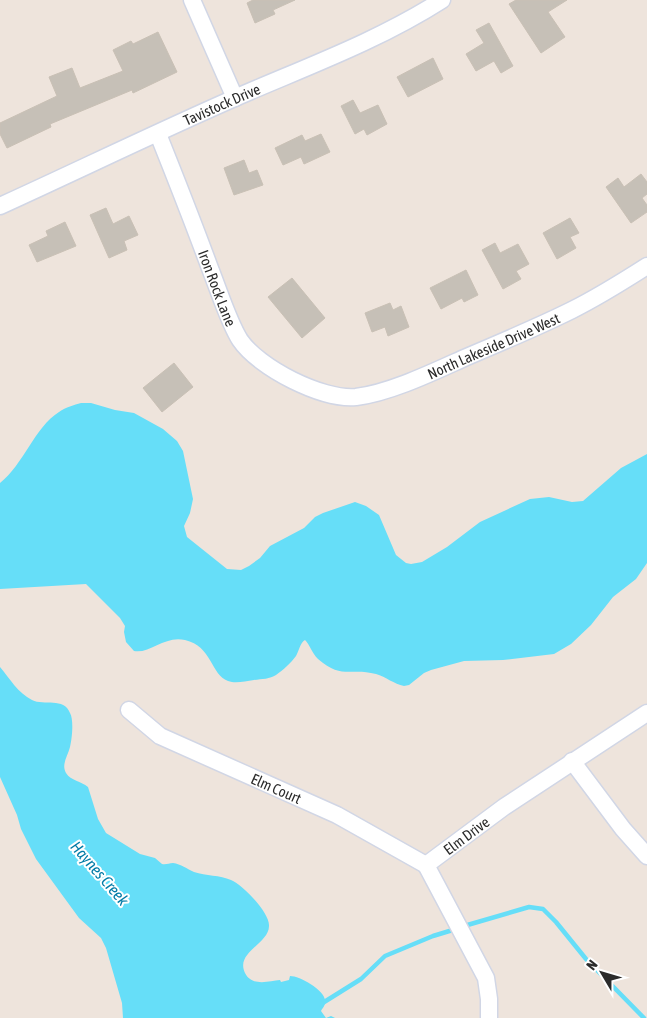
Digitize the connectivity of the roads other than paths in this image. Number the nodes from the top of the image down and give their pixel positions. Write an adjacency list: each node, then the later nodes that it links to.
1 (192, 0): 3 (street)
2 (442, 0): 3 (street, Tavistock Drive)
3 (235, 98): 4 (street, Tavistock Drive)
4 (158, 134): 5 (street, Tavistock Drive); 7 (street, Iron Rock Lane)
5 (0, 206)
6 (647, 266): 7 (street, North Lakeside Drive West)
7 (332, 395)
8 (130, 710): 12 (street, Elm Court)
9 (647, 713): 10 (street, Elm Drive)
10 (572, 761): 11 (street); 12 (street, Elm Drive)
11 (647, 856)
12 (426, 864): 13 (street)
13 (489, 1018)

